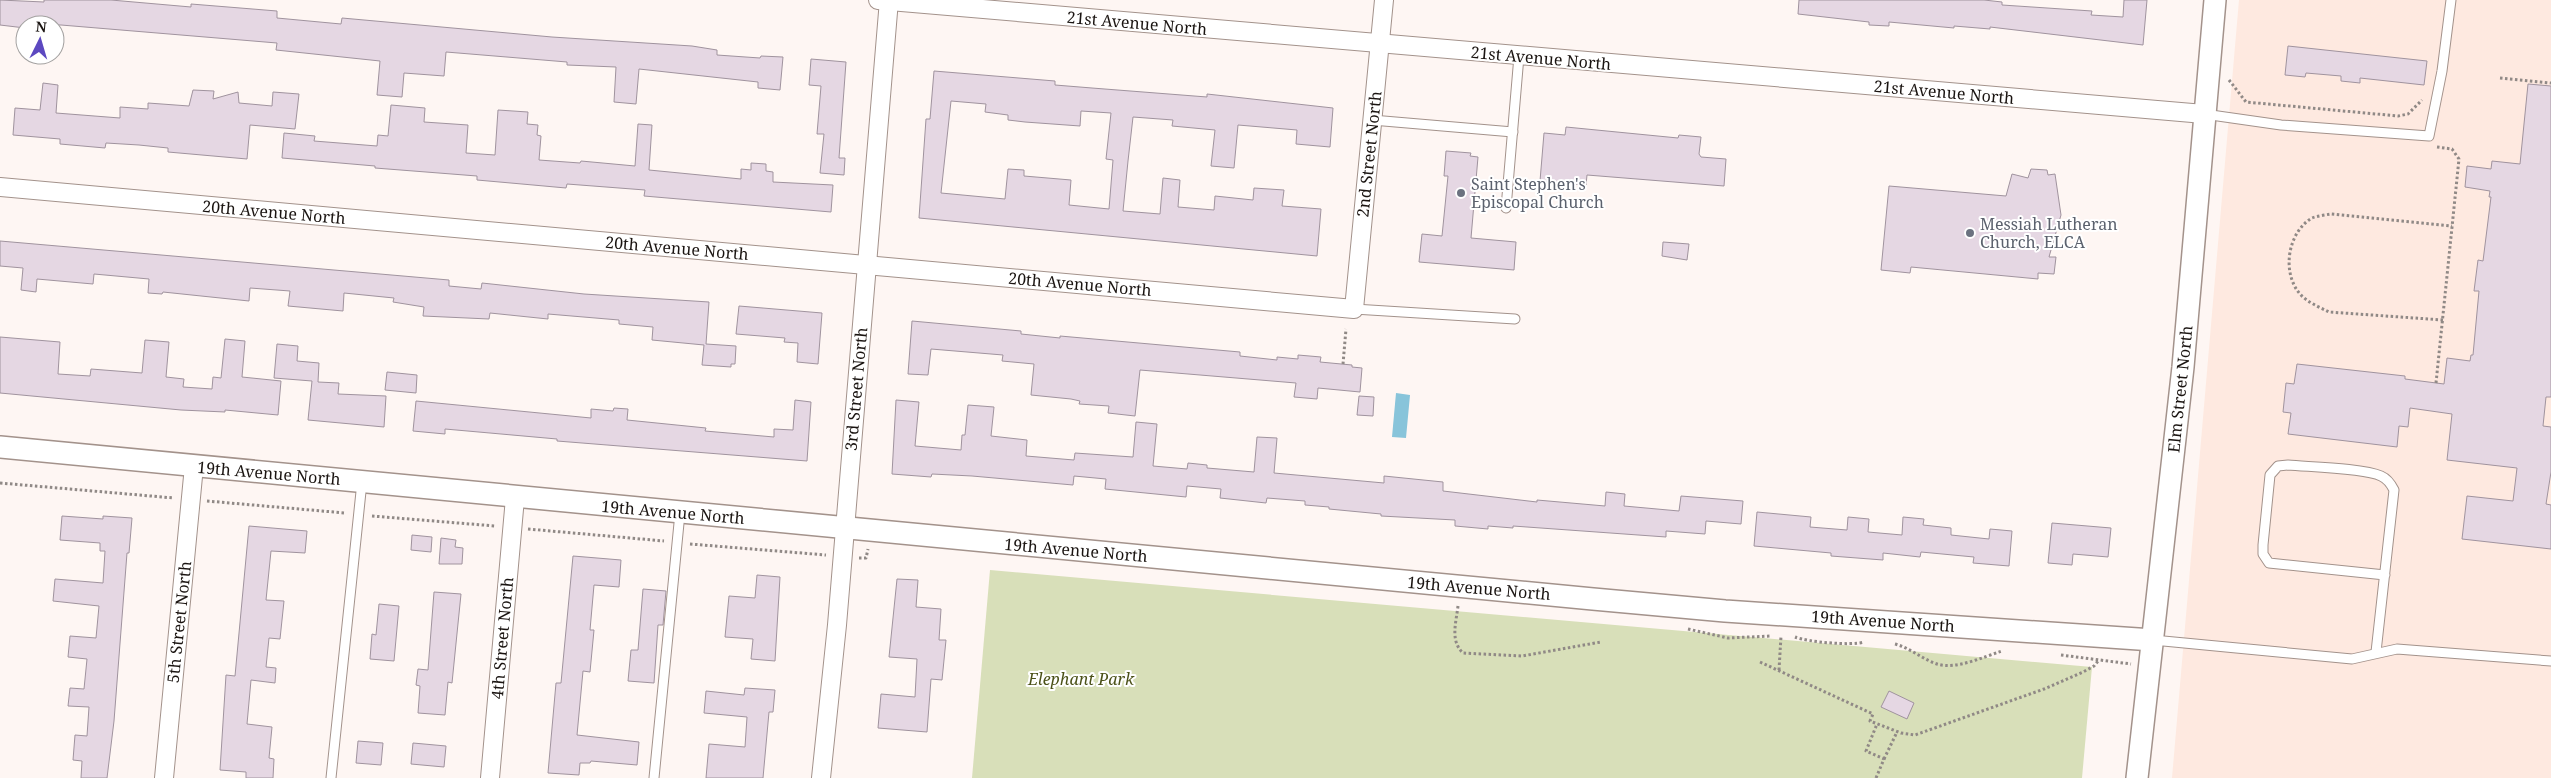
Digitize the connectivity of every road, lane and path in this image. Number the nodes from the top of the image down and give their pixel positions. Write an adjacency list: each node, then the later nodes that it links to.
1 (885, 0): 5 (street, 21st Avenue North); 18 (street, 3rd Street North)
2 (1384, 0): 5 (street, 2nd Street North)
3 (2215, 0): 11 (street, Elm Street North)
4 (2451, 0): 14 (lane)
5 (1380, 44): 6 (street, 21st Avenue North); 12 (street, 2nd Street North)
6 (1519, 56): 11 (street, 21st Avenue North); 13 (lane)
7 (2227, 77): 10 (path)
8 (2500, 78): 9 (path)
9 (2551, 83)
10 (2424, 96)
11 (2204, 114): 14 (lane); 40 (street, Elm Street North)
12 (1372, 120): 13 (lane); 19 (street, 2nd Street North)
13 (1512, 132): 16 (lane)
14 (2429, 136): 17 (path)
15 (0, 187): 18 (street, 20th Avenue North)
16 (1506, 208)
17 (2452, 226): 21 (path); 21 (path)
18 (866, 265): 19 (street, 20th Avenue North); 34 (street, 3rd Street North)
19 (1354, 309): 20 (lane)
20 (1515, 318)
21 (2443, 320): 24 (path)
22 (1346, 329): 23 (path)
23 (1343, 364)
24 (2436, 383)
25 (0, 447): 26 (street, 19th Avenue North)
26 (194, 466): 27 (street, 19th Avenue North); 30 (street, 5th Street North)
27 (362, 482): 29 (street, 19th Avenue North); 32 (lane)
28 (0, 483): 30 (path)
29 (515, 498): 31 (street, 19th Avenue North); 33 (street, 4th Street North)
30 (191, 500): 32 (path); 50 (street, 5th Street North)
31 (680, 513): 34 (street, 19th Avenue North); 35 (lane)
32 (358, 514): 33 (path); 51 (lane)
33 (512, 528): 35 (path); 52 (street, 4th Street North)
34 (844, 528): 40 (street, 19th Avenue North); 54 (street, 3rd Street North)
35 (678, 542): 36 (path); 53 (lane)
36 (827, 556)
37 (2385, 575): 37 (lane); 42 (lane)
38 (1458, 604): 41 (path)
39 (1781, 636): 46 (path)
40 (2153, 640): 42 (lane); 56 (street, Elm Street North)
41 (1601, 642)
42 (2376, 652): 44 (lane)
43 (2098, 661): 48 (path)
44 (2551, 661)
45 (1760, 662): 46 (path)
46 (1779, 670): 47 (path)
47 (1877, 724): 48 (path); 49 (path)
48 (1897, 732): 49 (path)
49 (1884, 759): 55 (path)
50 (164, 778)
51 (331, 778)
52 (490, 778)
53 (654, 778)
54 (821, 778)
55 (1876, 778)
56 (2137, 778)

